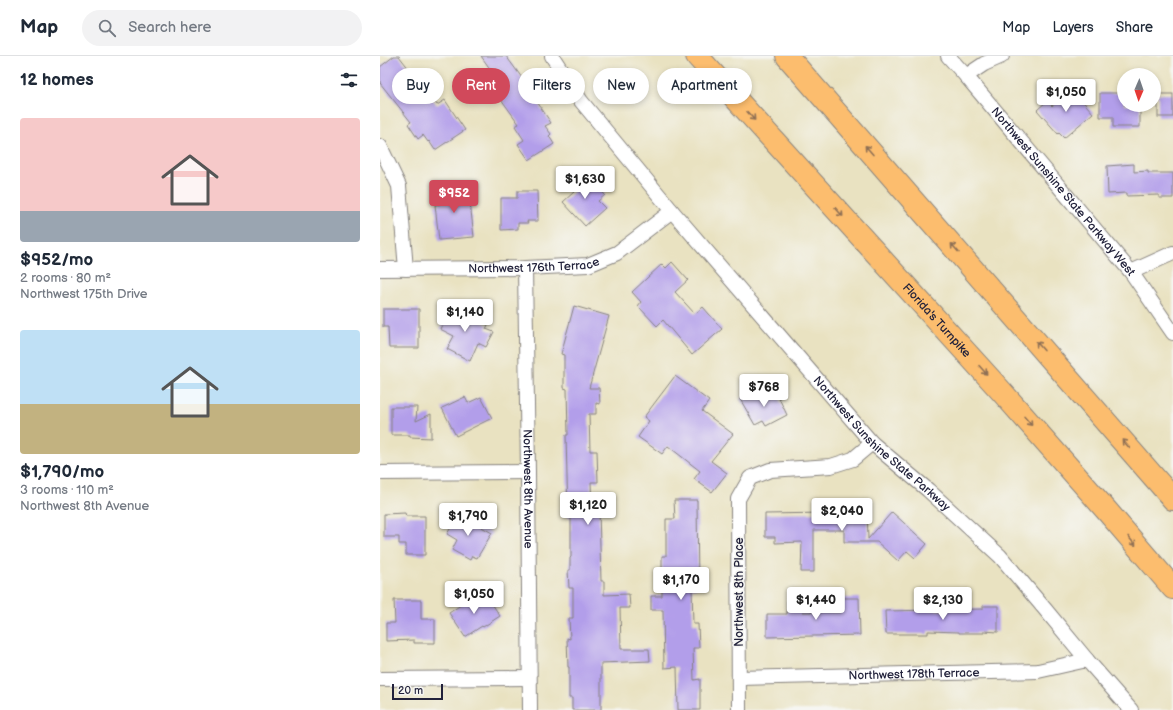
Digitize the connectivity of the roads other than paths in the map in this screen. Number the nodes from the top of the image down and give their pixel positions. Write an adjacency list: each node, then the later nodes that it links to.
1 (552, 56): 8 (street, Northwest Sunshine State Parkway)
2 (697, 56): 19 (highway, Florida's Turnpike, one-way to 19)
3 (787, 56): 18 (highway, one-way to 3)
4 (948, 56): 6 (street, Northwest Sunshine State Parkway West)
5 (1002, 56): 6 (street)
6 (966, 76): 13 (street, Northwest Sunshine State Parkway West)
7 (380, 146): 11 (street)
8 (672, 211): 10 (street, Northwest 176th Terrace); 15 (street, Northwest Sunshine State Parkway)
9 (1173, 252): 13 (street)
10 (526, 268): 11 (street, Northwest 176th Terrace); 16 (street, Northwest 8th Avenue)
11 (406, 269): 12 (street, Northwest 176th Terrace)
12 (380, 270)
13 (1131, 272): 14 (street, Northwest Sunshine State Parkway West)
14 (1173, 332)
15 (872, 443): 20 (street, Northwest Sunshine State Parkway); 22 (street, Northwest 8th Place)
16 (528, 472): 17 (street); 21 (street, Northwest 8th Avenue)
17 (380, 473)
18 (1173, 499)
19 (1173, 588)
20 (1086, 660): 22 (street, Northwest 178th Terrace); 26 (street, Northwest Sunshine State Parkway)
21 (529, 678): 23 (street); 24 (street, Northwest 8th Avenue)
22 (740, 678): 25 (street, Northwest 8th Place)
23 (380, 679)
24 (530, 710)
25 (739, 710)
26 (1131, 710)

